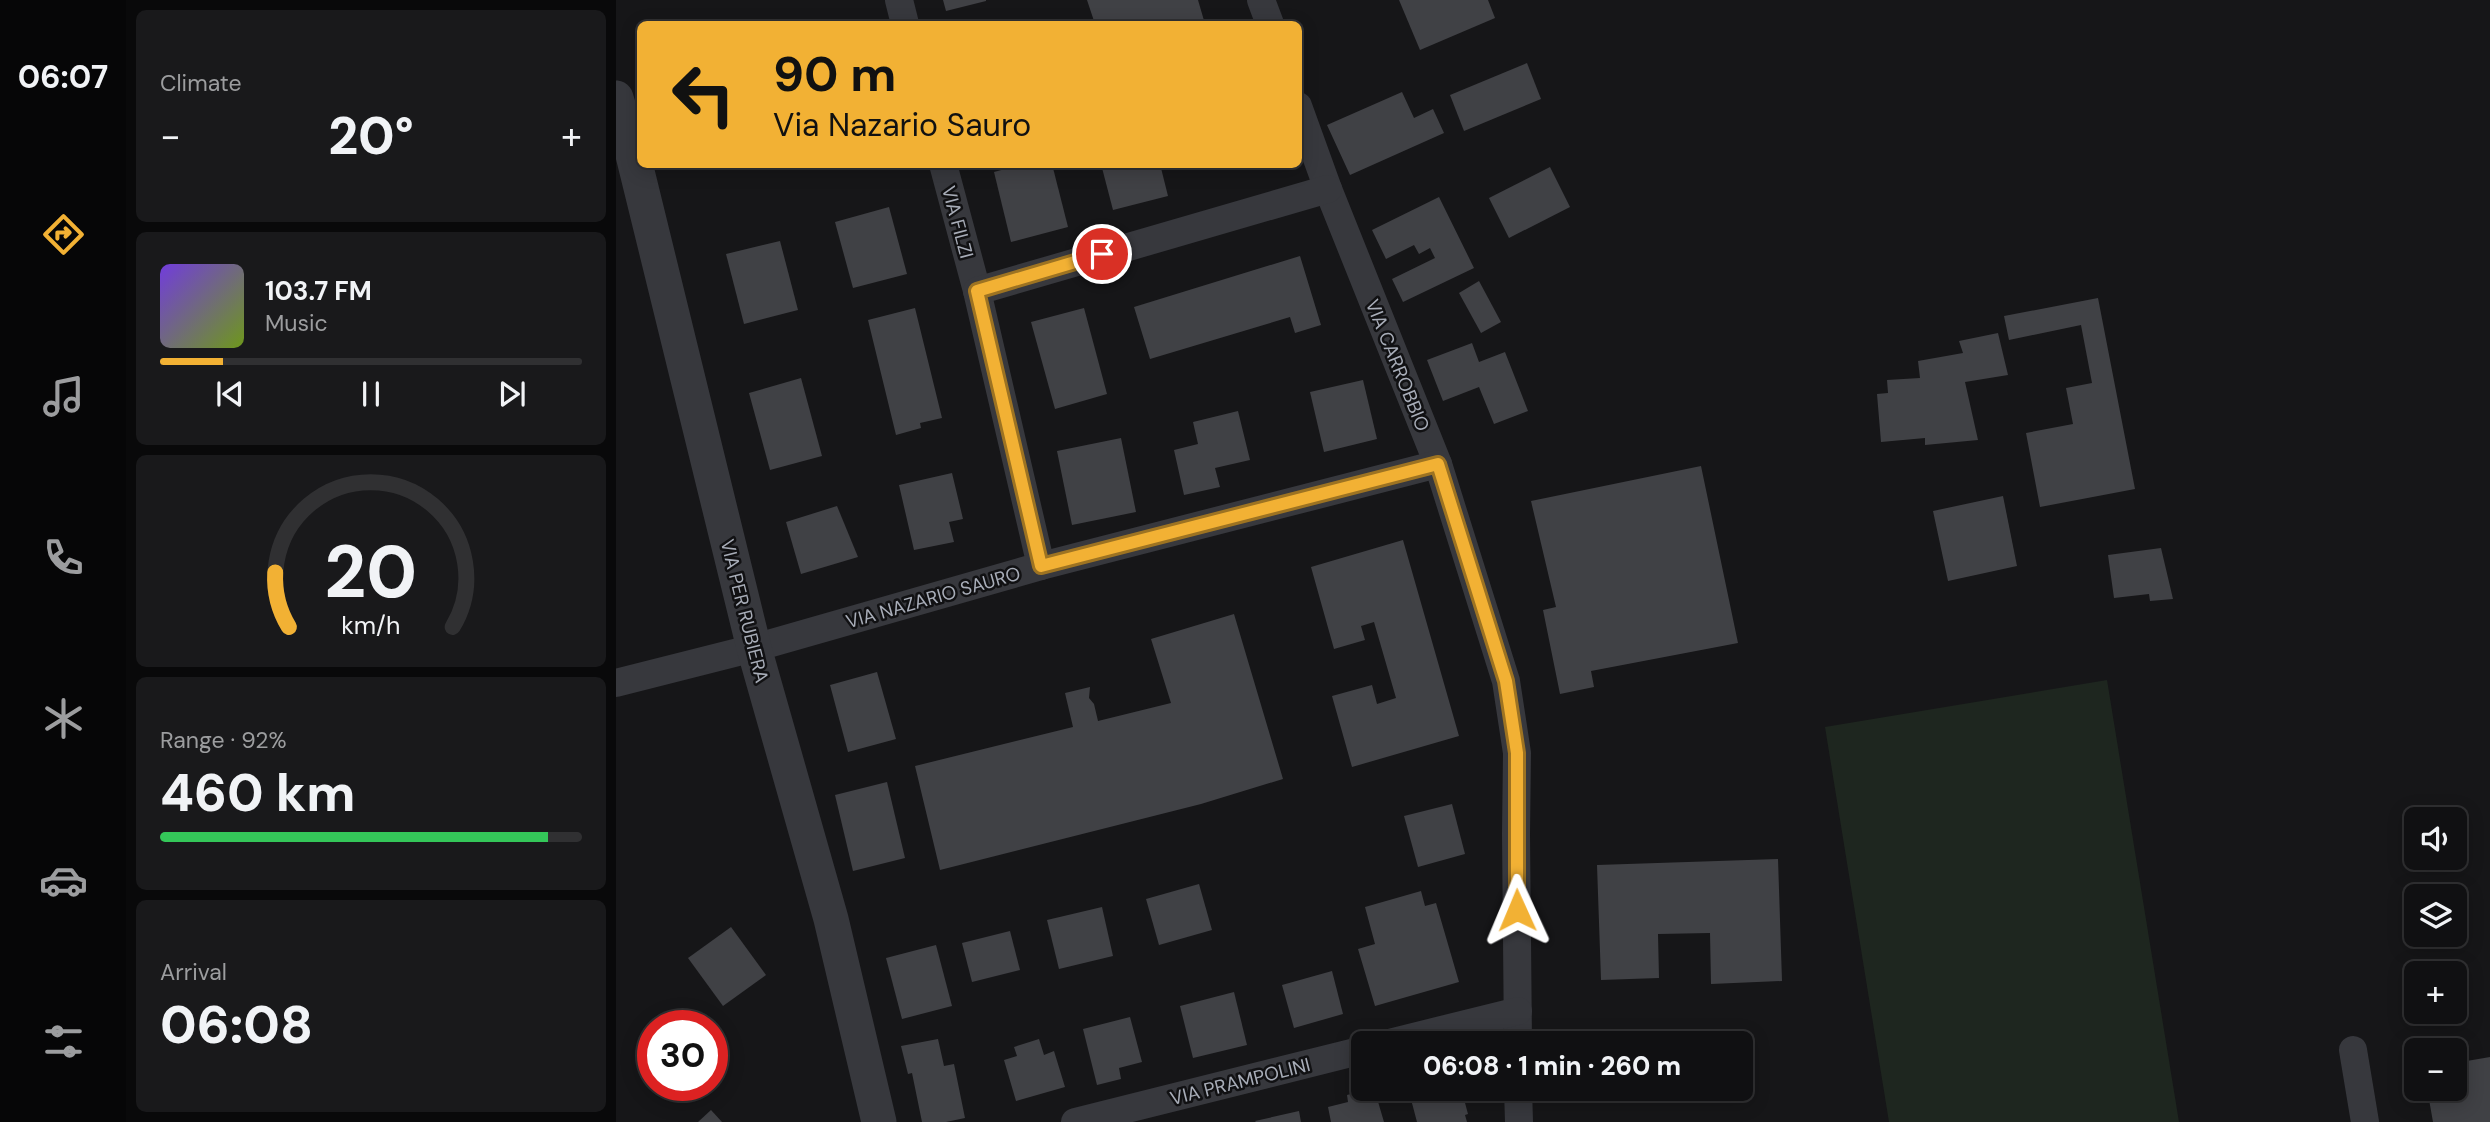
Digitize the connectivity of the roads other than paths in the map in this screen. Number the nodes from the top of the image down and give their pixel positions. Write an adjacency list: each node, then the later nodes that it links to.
1 (899, 0): 3 (street)
2 (1261, 0): 4 (street)
3 (904, 21)
4 (1269, 21)
5 (616, 98): 7 (street, VIA PER RUBIERA)
6 (1302, 117): 9 (street, VIA CARROBBIO)
7 (624, 154): 13 (street, VIA PER RUBIERA)
8 (944, 168): 10 (street, VIA FILZI)
9 (1328, 189): 10 (street); 11 (street, VIA CARROBBIO)
10 (977, 291): 12 (street, VIA FILZI)
11 (1438, 464): 12 (street, VIA NAZARIO SAURO); 15 (street, VIA CARROBBIO)
12 (1041, 566): 13 (street, VIA NAZARIO SAURO)
13 (754, 648): 14 (street, VIA NAZARIO SAURO); 21 (street, VIA PER RUBIERA)
14 (616, 683)
15 (1518, 1011): 16 (street); 17 (street, VIA CARROBBIO)
16 (1437, 1031)
17 (1518, 1031)
18 (2353, 1050): 24 (street)
19 (1351, 1052): 22 (street, VIA PRAMPOLINI)
20 (1518, 1101): 23 (street)
21 (879, 1122)
22 (1076, 1122)
23 (1519, 1122)
24 (2365, 1122)

